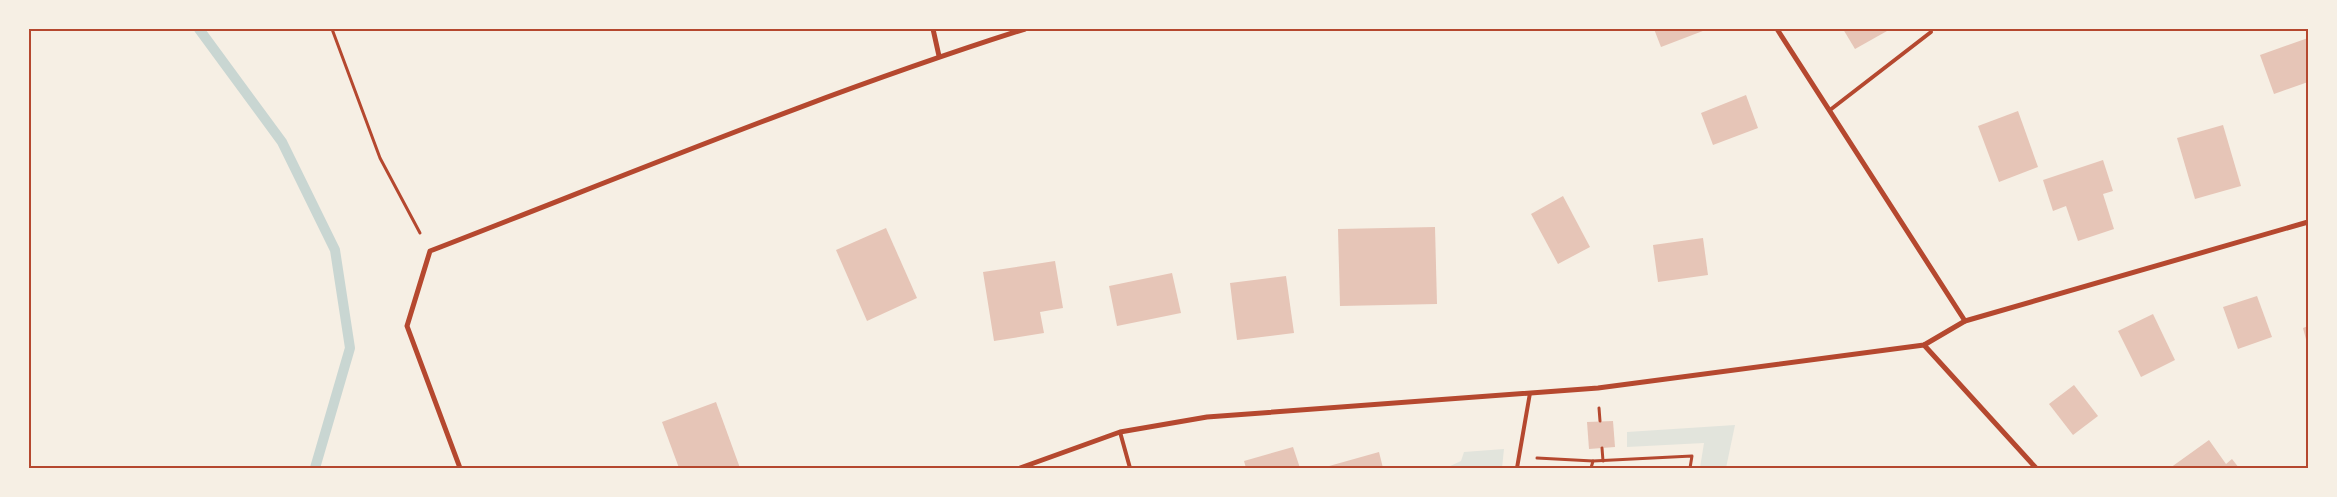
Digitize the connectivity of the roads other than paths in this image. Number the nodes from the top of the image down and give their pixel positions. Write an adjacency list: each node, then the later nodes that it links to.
1 (933, 29): 5 (street)
2 (1025, 29): 5 (street)
3 (1777, 29): 6 (street)
4 (1931, 32): 6 (lane)
5 (939, 56): 12 (street)
6 (1830, 110): 8 (street)
7 (2308, 222): 8 (street)
8 (1965, 321): 9 (street)
9 (1924, 345): 10 (street); 16 (street)
10 (1530, 393): 11 (street); 15 (lane)
11 (1120, 432): 13 (street); 14 (lane)
12 (460, 468)
13 (1020, 468)
14 (1130, 468)
15 (1517, 468)
16 (2036, 468)

